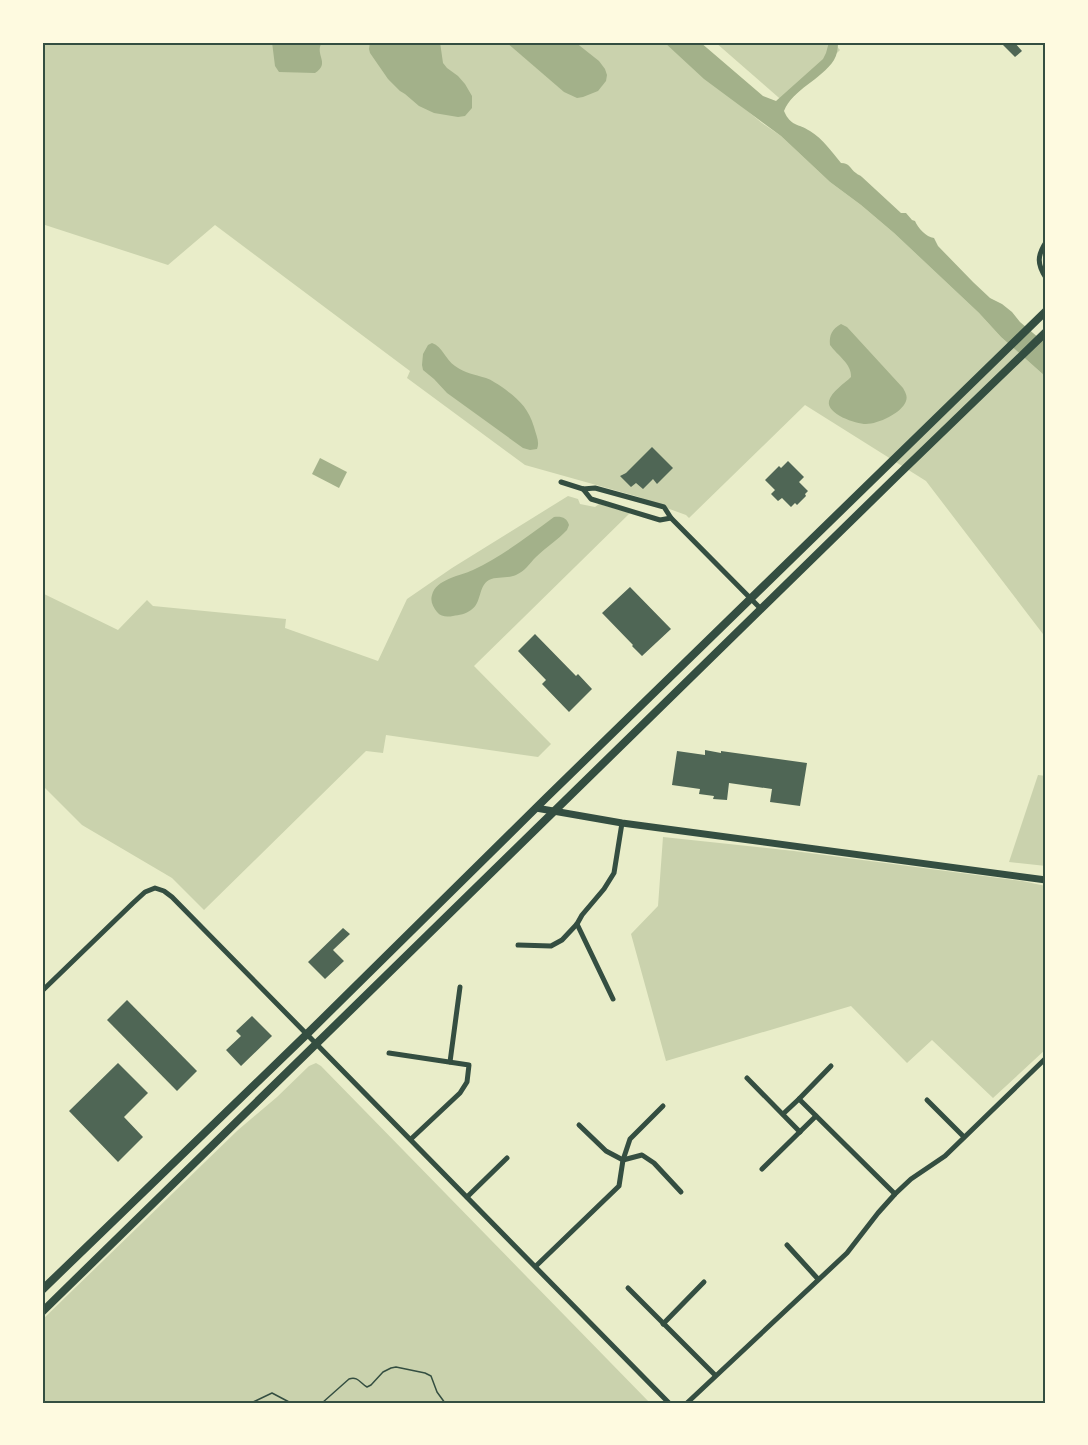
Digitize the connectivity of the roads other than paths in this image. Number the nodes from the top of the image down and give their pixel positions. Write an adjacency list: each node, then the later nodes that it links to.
1 (1046, 242): 2 (street)
2 (1046, 278)
3 (1043, 314): 8 (main road)
4 (1046, 332): 9 (main road)
5 (561, 482): 6 (street)
6 (582, 489): 7 (street); 7 (street)
7 (671, 518): 8 (street)
8 (751, 598): 9 (street); 10 (main road)
9 (761, 609): 11 (main road)
10 (536, 808): 11 (street); 19 (main road)
11 (555, 810): 12 (street); 20 (main road)
12 (622, 823): 13 (street); 14 (street)
13 (1046, 880)
14 (577, 924): 15 (street); 18 (street)
15 (518, 945)
16 (460, 987): 23 (street)
17 (42, 992): 19 (street)
18 (613, 999)
19 (307, 1034): 20 (street); 46 (main road)
20 (317, 1044): 34 (street); 47 (main road)
21 (388, 1053): 23 (street)
22 (1046, 1058): 33 (street)
23 (450, 1062): 34 (street)
24 (831, 1066): 26 (street)
25 (747, 1078): 29 (street)
26 (799, 1099): 29 (street); 30 (street)
27 (927, 1101): 33 (street)
28 (663, 1106): 36 (street)
29 (783, 1114): 32 (street)
30 (816, 1116): 32 (street); 39 (street)
31 (579, 1125): 36 (street)
32 (800, 1132): 37 (street)
33 (964, 1137): 39 (street)
34 (411, 1139): 40 (street)
35 (507, 1158): 40 (street)
36 (623, 1160): 38 (street); 42 (street)
37 (762, 1169)
38 (681, 1192)
39 (895, 1194): 43 (street)
40 (467, 1197): 42 (street)
41 (787, 1245): 43 (street)
42 (536, 1266): 50 (street)
43 (818, 1279): 49 (street)
44 (704, 1282): 48 (street)
45 (628, 1288): 48 (street)
46 (42, 1290)
47 (42, 1312)
48 (663, 1324): 49 (street)
49 (715, 1375): 51 (street)
50 (669, 1403)
51 (687, 1403)

